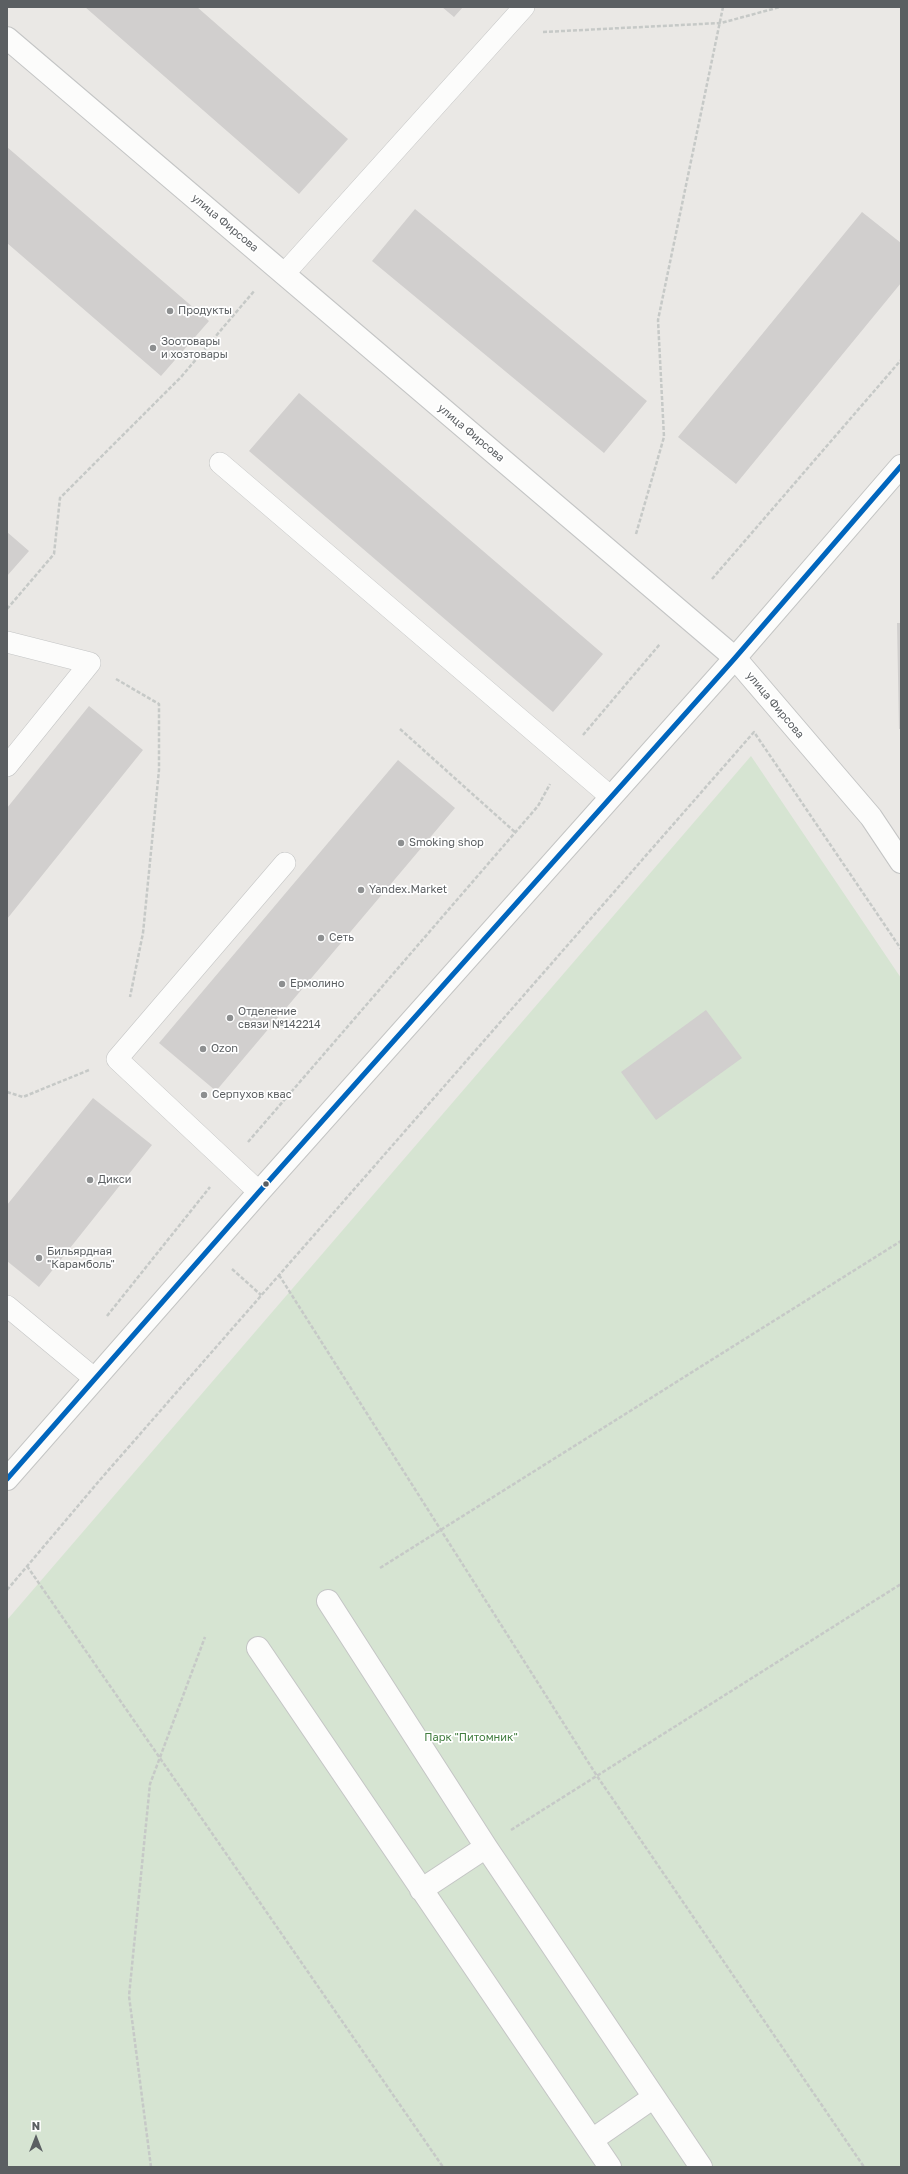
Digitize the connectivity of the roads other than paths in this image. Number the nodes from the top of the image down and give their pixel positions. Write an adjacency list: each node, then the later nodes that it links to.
1 (524, 7): 3 (lane)
2 (7, 38): 3 (street, улица Фирсова)
3 (280, 270): 7 (street, улица Фирсова)
4 (220, 463): 9 (lane)
5 (898, 474): 7 (street)
6 (7, 642): 8 (lane)
7 (735, 658): 9 (street); 10 (street, улица Фирсова)
8 (7, 766)
9 (611, 797): 12 (street)
10 (901, 862)
11 (286, 863): 12 (lane)
12 (259, 1192): 14 (street)
13 (7, 1306): 14 (lane)
14 (94, 1379): 15 (street)
15 (7, 1479)
16 (328, 1601): 18 (street)
17 (258, 1648): 19 (street)
18 (486, 1847): 19 (street); 20 (street)
19 (421, 1890): 21 (street)
20 (654, 2097): 21 (street); 23 (street)
21 (592, 2140): 22 (street)
22 (610, 2167)
23 (701, 2167)

